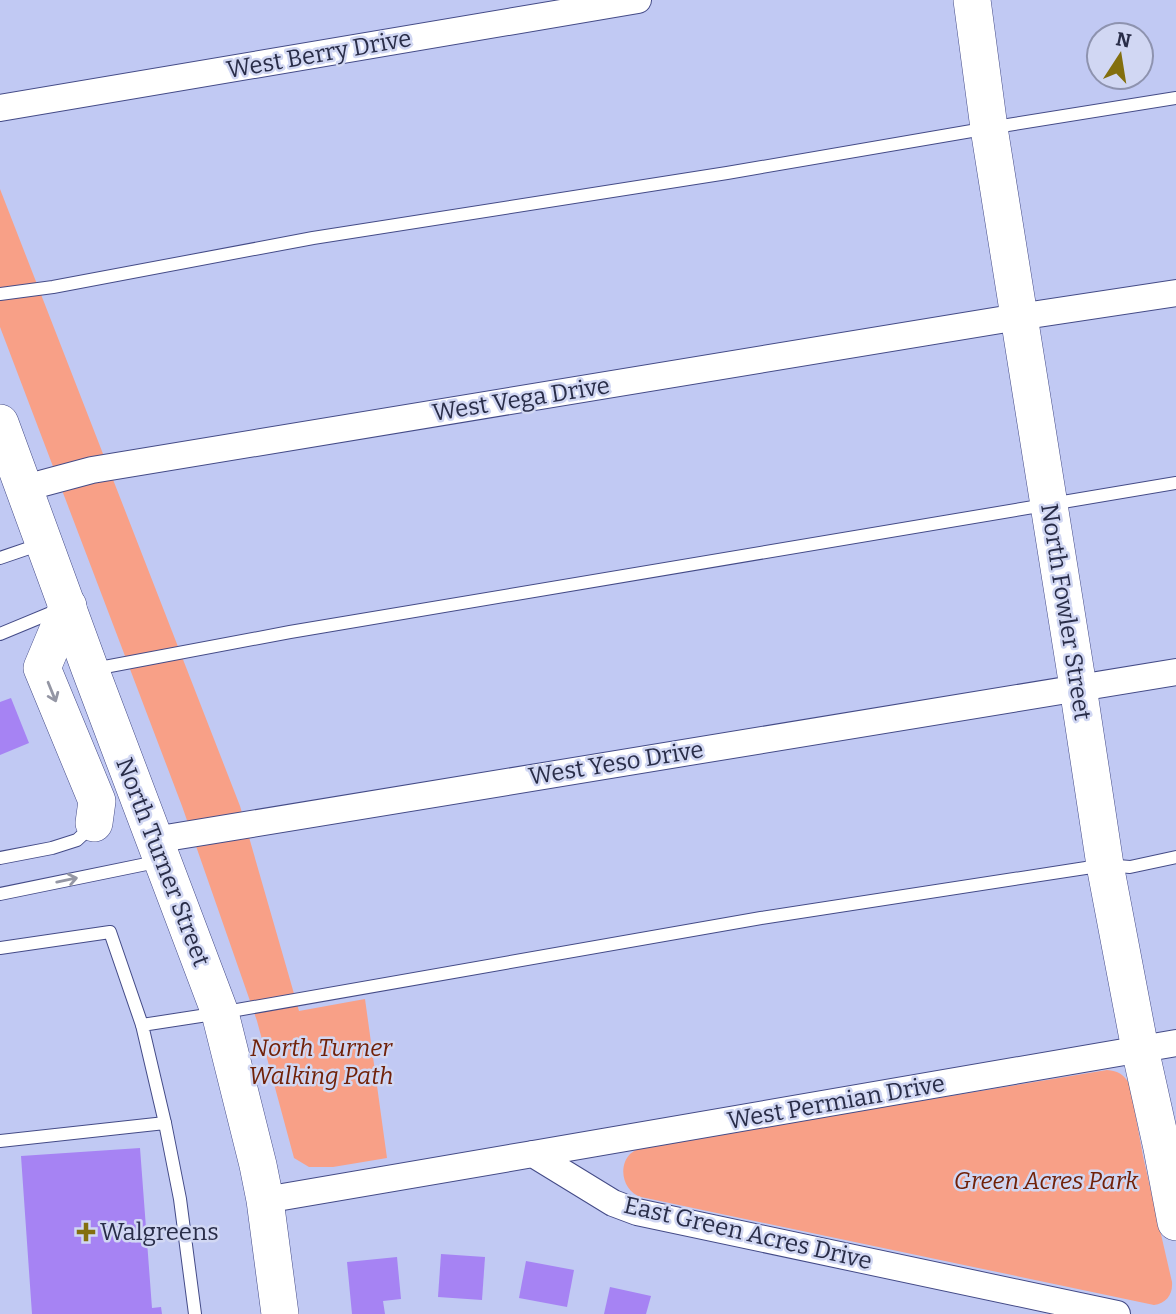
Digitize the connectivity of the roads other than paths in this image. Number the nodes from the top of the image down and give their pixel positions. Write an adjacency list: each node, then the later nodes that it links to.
1 (638, 0): 4 (street, West Berry Drive)
2 (971, 0): 5 (street, North Fowler Street)
3 (1176, 98): 5 (lane)
4 (0, 108)
5 (989, 128): 7 (lane); 8 (street, North Fowler Street)
6 (1176, 293): 8 (street, West Vega Drive)
7 (0, 295)
8 (1018, 317): 11 (street, West Vega Drive); 12 (street, North Fowler Street)
9 (2, 432): 11 (street, North Turner Street)
10 (1176, 483): 12 (lane)
11 (24, 488): 13 (street, North Turner Street)
12 (1049, 503): 17 (lane); 19 (street, North Fowler Street)
13 (44, 542): 14 (lane); 15 (street, North Turner Street)
14 (0, 558)
15 (68, 606): 16 (lane); 17 (street, North Turner Street); 20 (street, one-way to 20)
16 (0, 634)
17 (90, 669): 21 (street, North Turner Street)
18 (1176, 672): 19 (street, West Yeso Drive)
19 (1078, 687): 21 (street, West Yeso Drive); 24 (street, North Fowler Street)
20 (94, 823): 22 (lane)
21 (158, 850): 25 (lane, one-way to 21); 27 (street, North Turner Street)
22 (0, 858)
23 (1176, 858): 24 (lane)
24 (1105, 865): 27 (lane); 30 (street, North Fowler Street)
25 (0, 894)
26 (0, 948): 28 (lane)
27 (220, 1013): 28 (lane); 35 (street, North Turner Street)
28 (142, 1024): 31 (lane)
29 (1176, 1043): 30 (street, West Permian Drive)
30 (1140, 1049): 33 (street, North Fowler Street); 34 (street, West Permian Drive)
31 (165, 1123): 32 (lane); 37 (lane)
32 (0, 1141)
33 (1169, 1148): 36 (street, North Fowler Street)
34 (533, 1154): 35 (street); 39 (street, East Green Acres Drive)
35 (265, 1200): 38 (street, North Turner Street)
36 (1176, 1222)
37 (195, 1314)
38 (280, 1314)
39 (1117, 1314)

